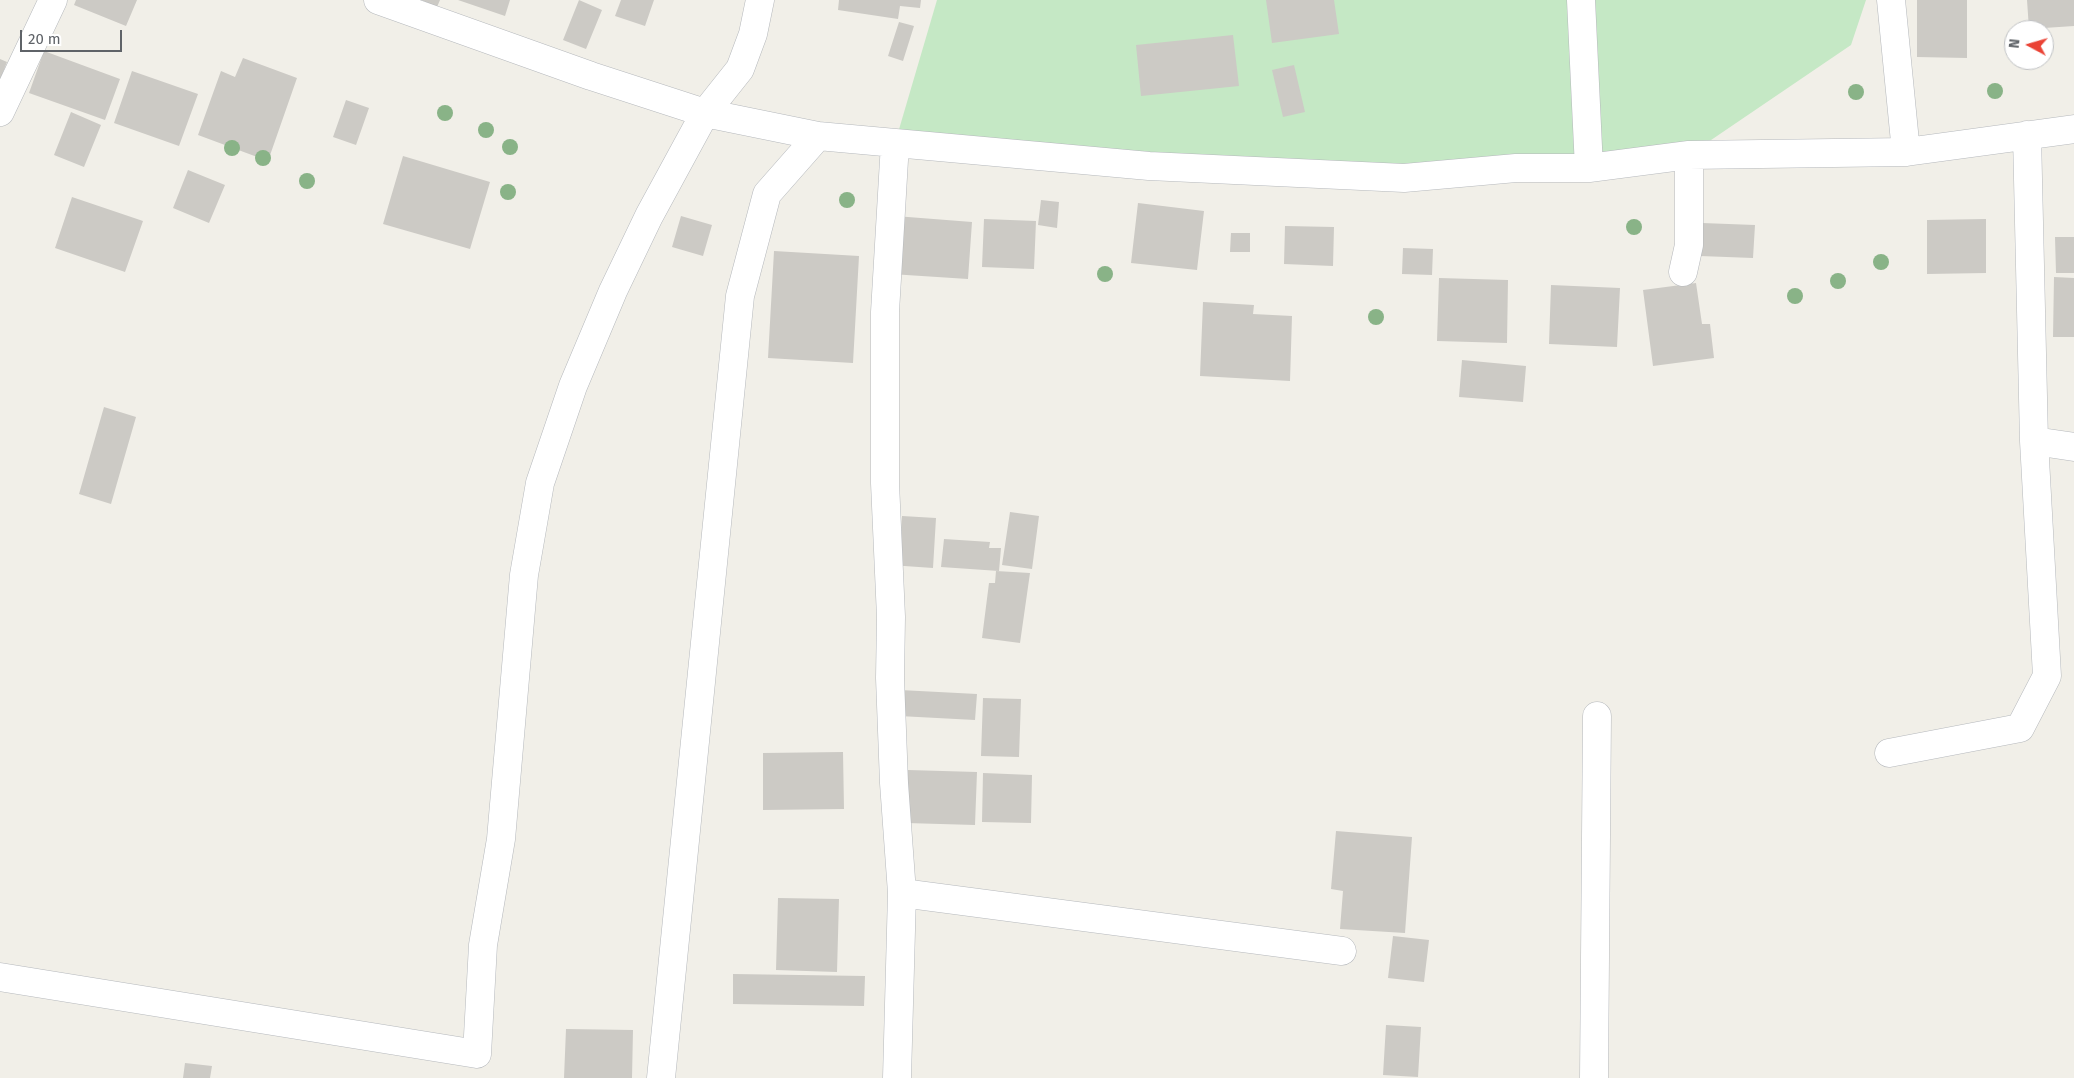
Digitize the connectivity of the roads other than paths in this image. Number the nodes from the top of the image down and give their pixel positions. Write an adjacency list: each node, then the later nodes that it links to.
1 (53, 0): 6 (street)
2 (378, 0): 7 (street)
3 (760, 0): 7 (street)
4 (1581, 0): 14 (street)
5 (1890, 0): 12 (street)
6 (0, 112)
7 (705, 113): 10 (street); 22 (street)
8 (2074, 129): 9 (street)
9 (2027, 135): 12 (street); 16 (street)
10 (818, 136): 11 (street); 23 (street)
11 (895, 144): 14 (street); 20 (street)
12 (1906, 152): 13 (street)
13 (1690, 155): 14 (street); 15 (street)
14 (1590, 168)
15 (1683, 272)
16 (2034, 441): 17 (street); 19 (street)
17 (2074, 446)
18 (1598, 716): 25 (street)
19 (1889, 753)
20 (902, 893): 21 (street); 24 (street)
21 (1342, 951)
22 (0, 977)
23 (661, 1078)
24 (897, 1078)
25 (1594, 1078)

